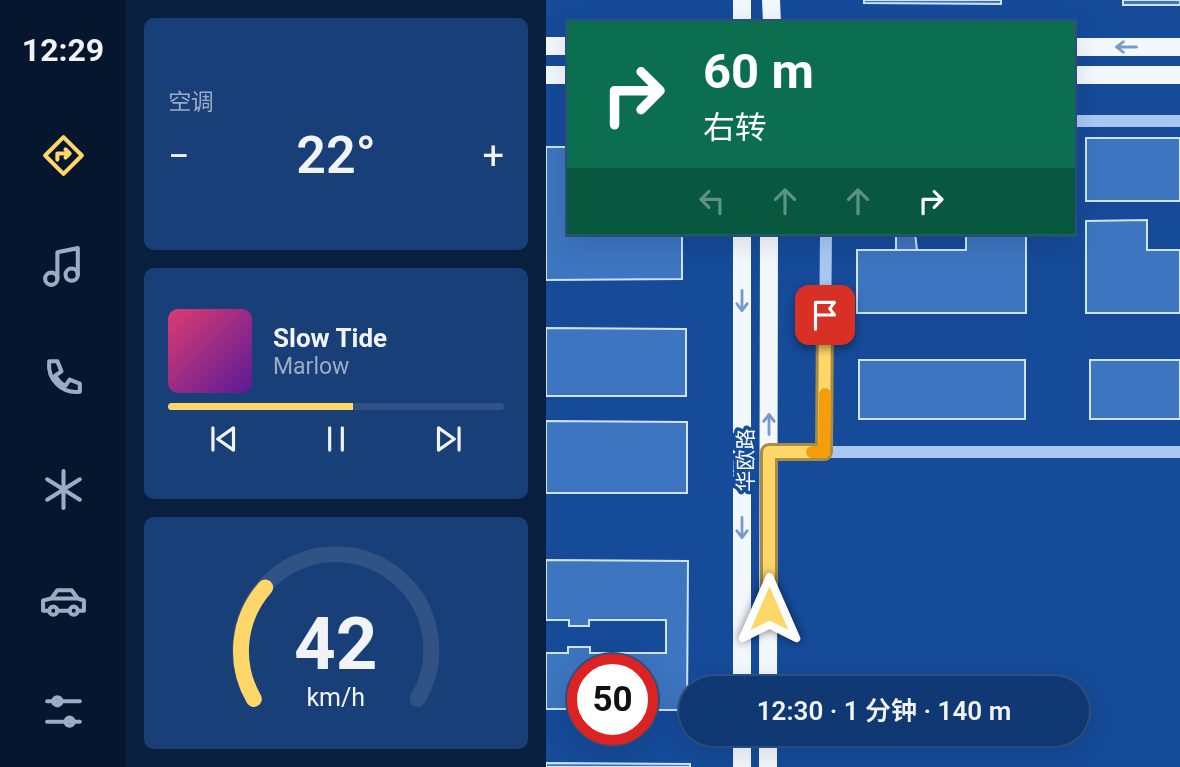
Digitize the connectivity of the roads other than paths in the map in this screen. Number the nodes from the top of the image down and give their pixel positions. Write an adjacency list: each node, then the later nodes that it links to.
1 (742, 0): 3 (main road)
2 (771, 0): 4 (main road)
3 (742, 21)
4 (772, 21)
5 (546, 46): 6 (main road)
6 (567, 46)
7 (1075, 47): 8 (main road, one-way to 7)
8 (1180, 47)
9 (546, 75): 10 (main road)
10 (567, 75)
11 (1075, 75): 12 (main road)
12 (1180, 75)
13 (1075, 121): 14 (lane)
14 (1180, 121)
15 (742, 235): 21 (main road, 华欧路, one-way to 21)
16 (769, 235): 18 (main road, 华欧路, one-way to 16)
17 (826, 235): 19 (lane)
18 (769, 452): 19 (lane); 22 (main road, 华欧路)
19 (824, 452): 20 (lane)
20 (1180, 452)
21 (742, 676)
22 (768, 676)
23 (743, 746): 25 (main road)
24 (768, 746): 26 (main road)
25 (743, 767)
26 (768, 767)

